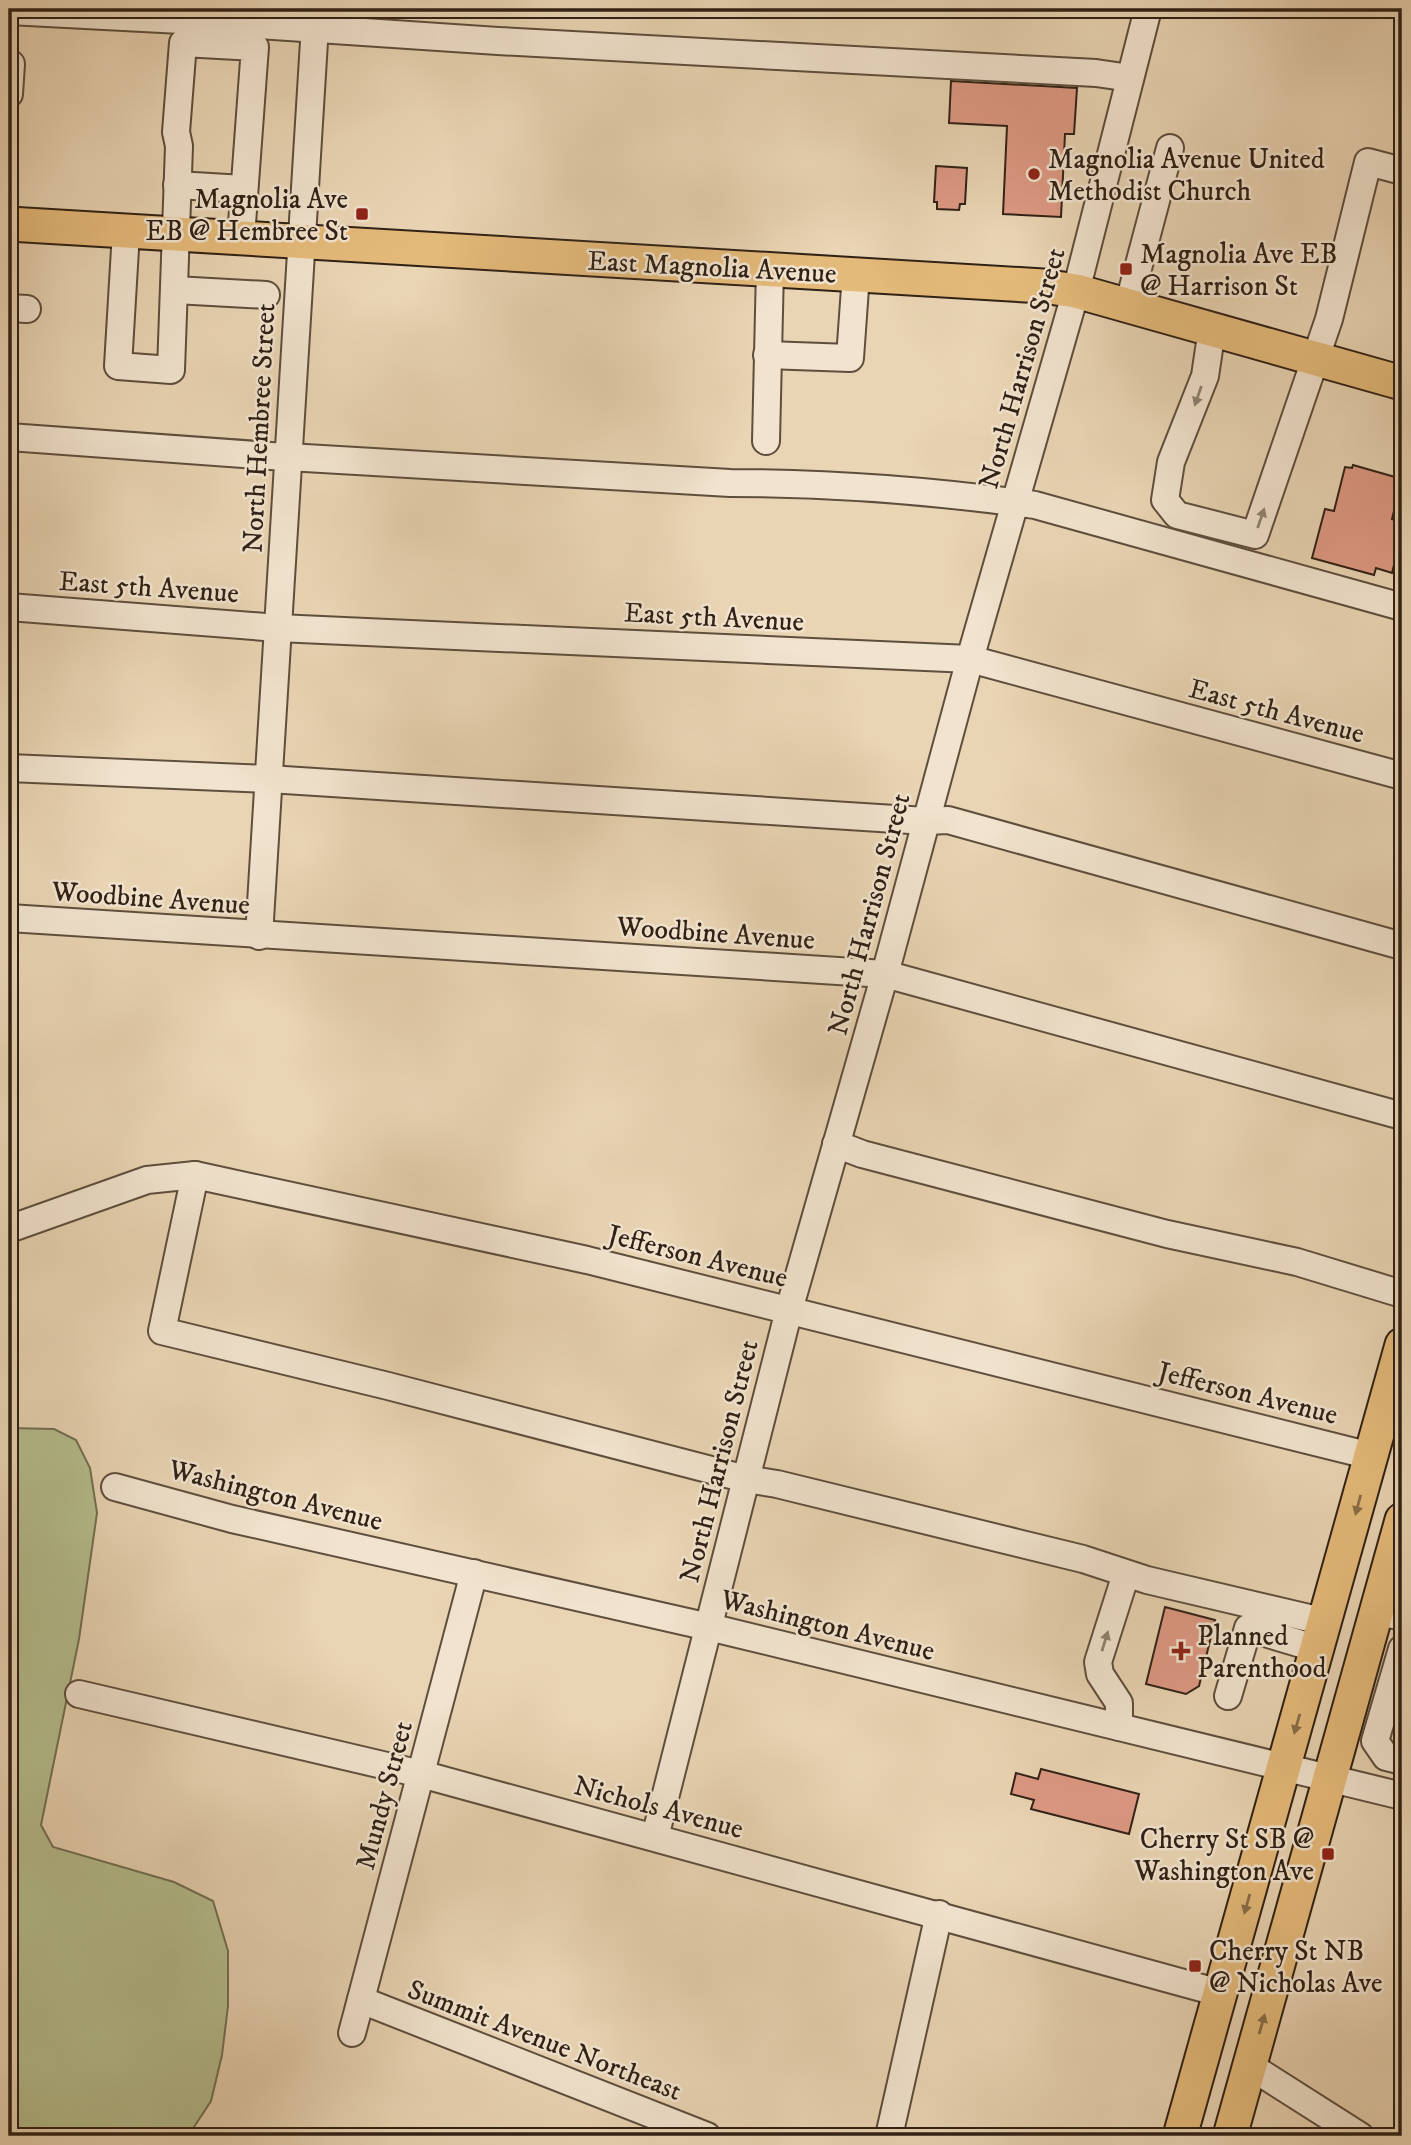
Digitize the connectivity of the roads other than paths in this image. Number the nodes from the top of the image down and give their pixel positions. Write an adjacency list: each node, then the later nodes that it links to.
1 (1148, 9): 5 (street, North Harrison Street)
2 (9, 10): 3 (street)
3 (315, 19): 5 (street); 15 (street, North Hembree Street)
4 (9, 64): 6 (street)
5 (1130, 78): 19 (street, North Harrison Street)
6 (9, 94)
7 (1170, 148): 21 (street)
8 (1402, 171): 24 (street)
9 (177, 185): 10 (street); 10 (street); 13 (street)
10 (244, 189): 14 (street)
11 (9, 224): 12 (main road, East Magnolia Avenue)
12 (126, 232): 13 (main road, East Magnolia Avenue); 18 (street)
13 (177, 233): 14 (main road, East Magnolia Avenue); 18 (street)
14 (241, 237): 15 (main road, East Magnolia Avenue)
15 (302, 241): 16 (main road, East Magnolia Avenue); 28 (street, North Hembree Street)
16 (770, 269): 17 (main road, East Magnolia Avenue); 23 (street)
17 (856, 274): 19 (main road, East Magnolia Avenue); 23 (street)
18 (175, 290): 20 (street)
19 (1076, 291): 21 (main road, East Magnolia Avenue); 29 (street, North Harrison Street)
20 (266, 295)
21 (1128, 306): 22 (main road, East Magnolia Avenue)
22 (1212, 329): 24 (main road, East Magnolia Avenue); 24 (street, one-way to 24)
23 (767, 355): 27 (street)
24 (1316, 359): 25 (main road, East Magnolia Avenue)
25 (1402, 383)
26 (9, 437): 28 (street)
27 (765, 441)
28 (288, 457): 29 (street); 32 (street, North Hembree Street)
29 (1016, 502): 31 (street); 33 (street, North Harrison Street)
30 (9, 607): 32 (street, East 5th Avenue)
31 (1402, 607)
32 (278, 628): 33 (street, East 5th Avenue); 36 (street, North Hembree Street)
33 (970, 659): 35 (street, East 5th Avenue); 37 (street, North Harrison Street)
34 (9, 768): 36 (street)
35 (1402, 776)
36 (269, 779): 37 (street); 39 (street, North Hembree Street)
37 (926, 821): 40 (street); 41 (street, North Harrison Street)
38 (9, 918): 39 (street, Woodbine Avenue)
39 (259, 936): 41 (street, Woodbine Avenue)
40 (1402, 946)
41 (885, 974): 42 (street, Woodbine Avenue); 43 (street, North Harrison Street)
42 (1402, 1116)
43 (836, 1144): 46 (street); 47 (street, North Harrison Street)
44 (195, 1175): 45 (street, Jefferson Avenue); 47 (street, Jefferson Avenue); 50 (street)
45 (9, 1229)
46 (1402, 1294)
47 (789, 1310): 49 (street, Jefferson Avenue); 50 (street, North Harrison Street)
48 (1402, 1345): 49 (main road)
49 (1371, 1456): 57 (main road, one-way to 57)
50 (746, 1479): 54 (street); 56 (street, North Harrison Street)
51 (115, 1487): 53 (street, Washington Avenue)
52 (1402, 1520): 55 (main road)
53 (474, 1573): 56 (street, Washington Avenue); 64 (street, Mundy Street)
54 (1126, 1573): 57 (street); 61 (street, one-way to 54)
55 (1383, 1622): 58 (street); 65 (main road)
56 (709, 1627): 61 (street, Washington Avenue); 67 (street, North Harrison Street)
57 (1322, 1635): 60 (street); 63 (main road, one-way to 63)
58 (1402, 1648): 62 (street)
59 (79, 1694): 64 (street, Nichols Avenue)
60 (1228, 1696)
61 (1119, 1727): 63 (street, Washington Avenue)
62 (1402, 1760)
63 (1284, 1767): 65 (street, Washington Avenue); 69 (main road, one-way to 69)
64 (421, 1774): 67 (street, Nichols Avenue); 70 (street, Mundy Street)
65 (1331, 1779): 66 (street, Washington Avenue); 72 (main road, one-way to 65)
66 (1402, 1796)
67 (655, 1837): 68 (street, Nichols Avenue)
68 (939, 1914): 69 (street, Nichols Avenue); 74 (street)
69 (1220, 1993): 75 (main road)
70 (361, 2000): 71 (street, Mundy Street); 73 (street, Summit Avenue Northeast)
71 (352, 2033)
72 (1250, 2066): 76 (main road); 77 (street)
73 (707, 2136)
74 (889, 2136)
75 (1180, 2136)
76 (1230, 2136)
77 (1360, 2136)

